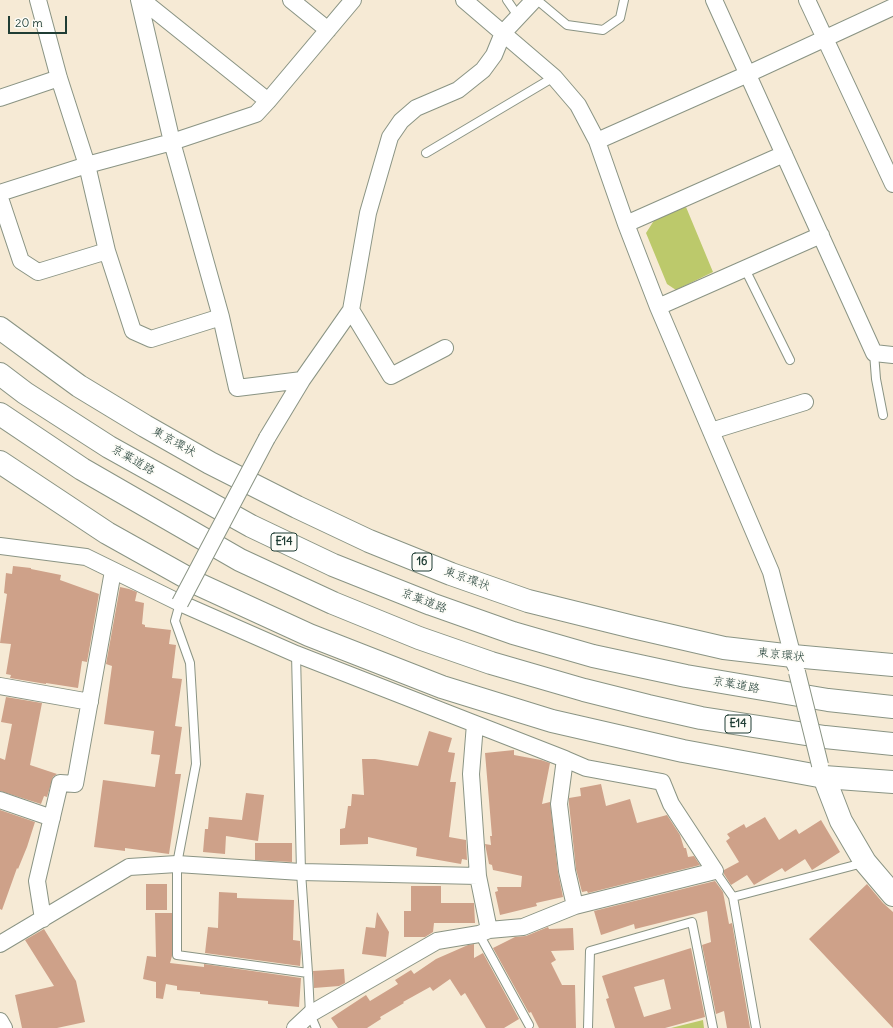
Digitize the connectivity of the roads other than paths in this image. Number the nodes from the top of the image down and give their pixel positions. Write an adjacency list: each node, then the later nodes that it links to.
1 (38, 0): 20 (street)
2 (139, 0): 24 (street)
3 (142, 0): 22 (street)
4 (291, 0): 15 (street)
5 (353, 0): 15 (street)
6 (464, 0): 16 (street)
7 (507, 0): 14 (lane)
8 (534, 0): 14 (street)
9 (537, 0): 10 (lane)
10 (624, 0)
11 (714, 0): 18 (street)
12 (807, 0): 17 (street)
13 (893, 7): 17 (street)
14 (518, 16): 16 (street)
15 (328, 30): 22 (street)
16 (503, 33): 19 (street); 36 (street)
17 (824, 39): 18 (street); 28 (street)
18 (748, 74): 23 (street); 26 (street)
19 (554, 77): 23 (street); 25 (lane)
20 (59, 78): 21 (street); 27 (street)
21 (0, 98)
22 (268, 101): 24 (street)
23 (597, 141): 31 (street)
24 (172, 142): 27 (street); 37 (street)
25 (426, 153)
26 (784, 154): 31 (street); 32 (street)
27 (87, 165): 29 (street); 33 (street)
28 (893, 184)
29 (0, 193)
30 (0, 198): 33 (street)
31 (626, 224): 35 (street)
32 (821, 235): 34 (street); 40 (street)
33 (107, 251): 37 (street)
34 (745, 269): 35 (street); 42 (lane)
35 (658, 307): 48 (street)
36 (351, 310): 39 (street); 44 (street)
37 (221, 317): 44 (street)
38 (0, 328): 54 (main road, 東京環状 / 16)
39 (445, 348)
40 (874, 352): 41 (street); 47 (lane)
41 (893, 355)
42 (790, 360)
43 (0, 374): 58 (main road, 京葉道路 / E14)
44 (302, 380): 52 (street, bridge)
45 (805, 402): 48 (street)
46 (0, 414): 60 (main road, E14)
47 (883, 415)
48 (711, 431): 54 (street)
49 (0, 462): 62 (main road)
50 (0, 546): 51 (street)
51 (113, 571): 52 (street); 57 (street)
52 (180, 603): 53 (street); 67 (lane)
53 (296, 654): 59 (street); 69 (lane)
54 (795, 664): 55 (main road, 東京環状 / 16); 62 (street, bridge)
55 (893, 665)
56 (0, 686): 57 (street)
57 (90, 702): 65 (street)
58 (893, 707)
59 (475, 724): 61 (street); 70 (street)
60 (893, 744)
61 (565, 760): 68 (street); 73 (street)
62 (822, 771): 63 (main road); 66 (main road)
63 (893, 782)
64 (0, 800): 65 (street)
65 (52, 818): 74 (street)
66 (865, 862): 71 (main road); 72 (lane)
67 (177, 864): 69 (street); 74 (street); 77 (lane)
68 (715, 871): 72 (lane); 73 (street)
69 (301, 872): 70 (street); 77 (lane)
70 (478, 876): 75 (street)
71 (893, 895)
72 (733, 897): 85 (lane)
73 (575, 906): 75 (street)
74 (43, 919): 76 (street)
75 (484, 932): 79 (street); 80 (lane)
76 (0, 944)
77 (308, 973): 79 (lane)
78 (0, 1021): 81 (street)
79 (313, 1021): 82 (street)
80 (529, 1025)
81 (4, 1028)
82 (295, 1028)
83 (588, 1028): 84 (lane)
84 (713, 1028)
85 (756, 1028)

